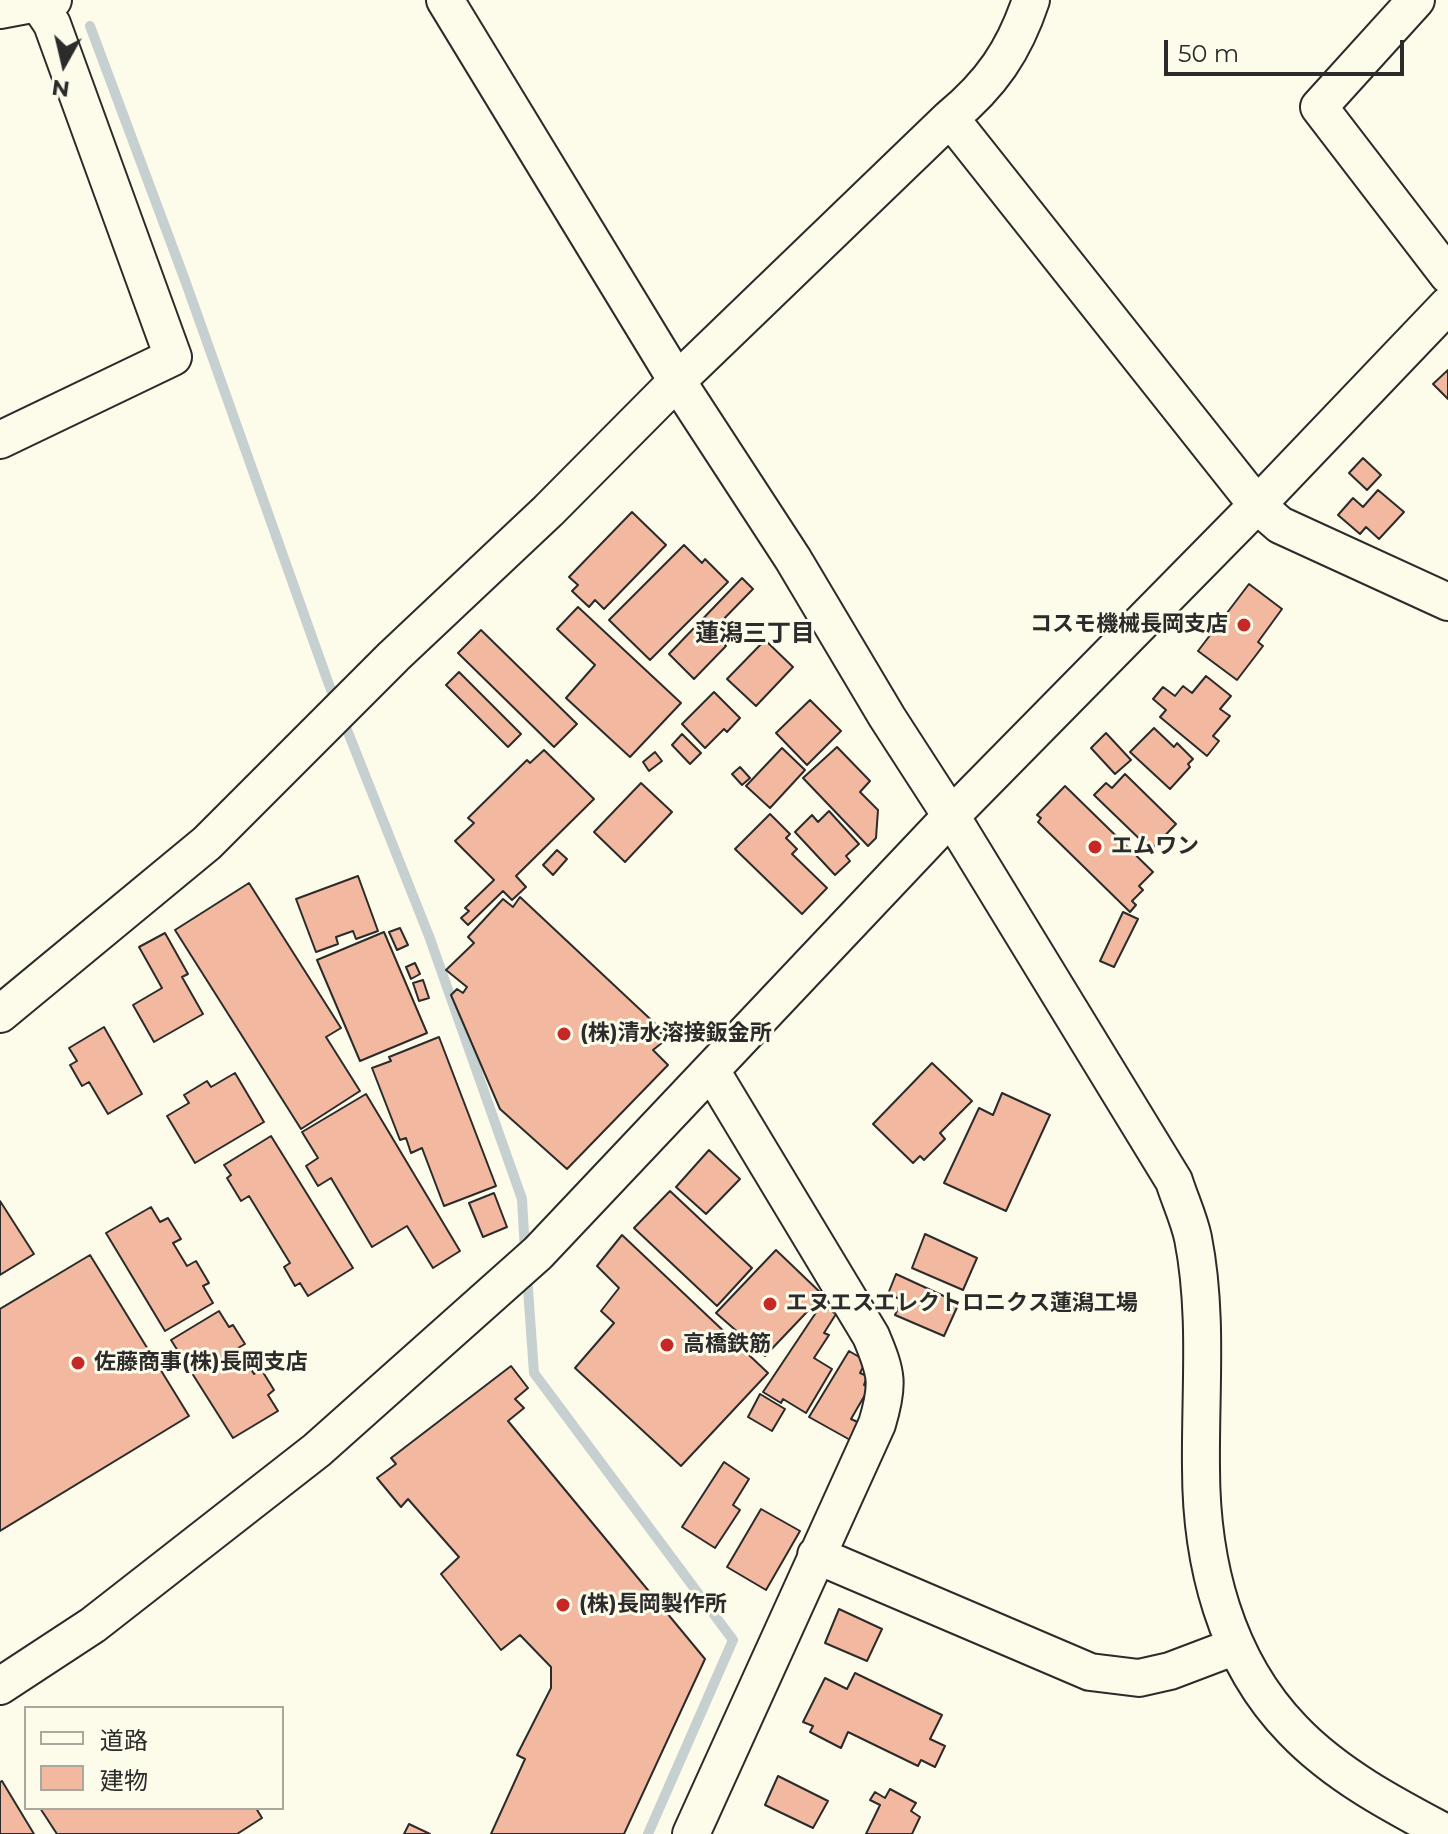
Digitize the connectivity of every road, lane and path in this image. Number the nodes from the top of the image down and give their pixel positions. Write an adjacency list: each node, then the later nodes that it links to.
1 (445, 0): 9 (street)
2 (1031, 0): 6 (street)
3 (1416, 0): 7 (street)
4 (42, 1): 5 (street); 10 (street)
5 (0, 10)
6 (950, 118): 9 (street); 11 (street)
7 (1448, 275)
8 (1448, 305): 11 (street)
9 (677, 381): 13 (street); 14 (street)
10 (0, 440)
11 (1257, 505): 12 (street); 13 (street)
12 (1448, 602)
13 (951, 816): 15 (street); 17 (street)
14 (0, 1014)
15 (712, 1072): 16 (street); 18 (street)
16 (816, 1555): 17 (street); 19 (street)
17 (1236, 1646): 20 (street)
18 (0, 1686)
19 (691, 1834)
20 (1448, 1834)

